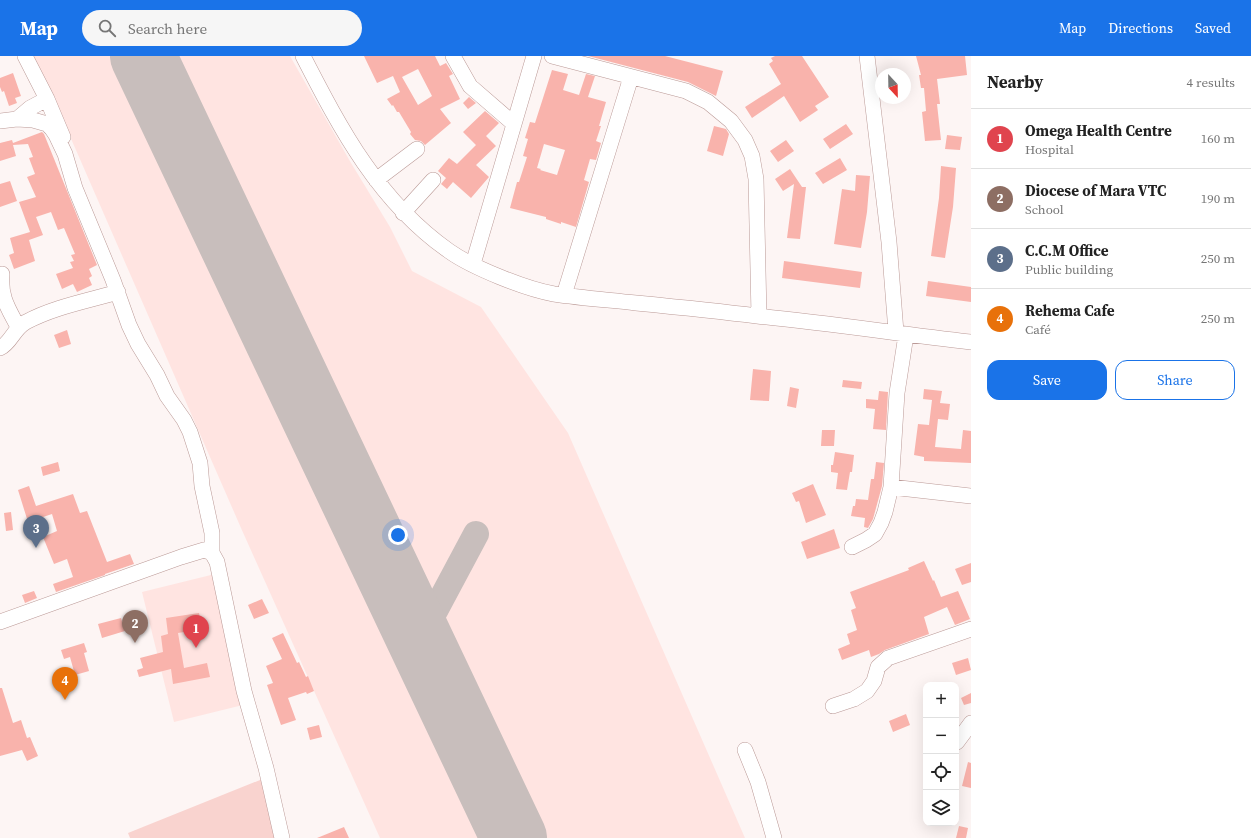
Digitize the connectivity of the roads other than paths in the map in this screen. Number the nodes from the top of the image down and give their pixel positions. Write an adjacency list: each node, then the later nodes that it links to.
1 (25, 56): 8 (street)
2 (303, 56): 14 (street)
3 (453, 56): 11 (street)
4 (534, 56): 11 (street)
5 (552, 56): 7 (street)
6 (867, 56): 23 (street)
7 (631, 77): 20 (street); 21 (street)
8 (47, 99): 9 (street); 13 (street)
9 (17, 119): 10 (street); 13 (street)
10 (0, 121)
11 (514, 124): 17 (street)
12 (417, 149): 14 (street)
13 (64, 154): 19 (street)
14 (376, 180): 16 (street)
15 (433, 180): 16 (street)
16 (403, 213): 17 (street)
17 (473, 264): 20 (street)
18 (2, 274): 22 (street)
19 (118, 292): 22 (street); 29 (street)
20 (564, 295): 21 (street)
21 (759, 316): 23 (street)
22 (18, 327): 25 (street)
23 (901, 333): 24 (street); 26 (street)
24 (971, 342)
25 (0, 348)
26 (891, 487): 27 (street); 28 (street)
27 (971, 496)
28 (852, 547)
29 (212, 554): 30 (street); 36 (street)
30 (0, 622)
31 (971, 629): 32 (street)
32 (833, 706)
33 (971, 723): 34 (street)
34 (959, 739)
35 (745, 750): 37 (street)
36 (282, 838)
37 (774, 838)

